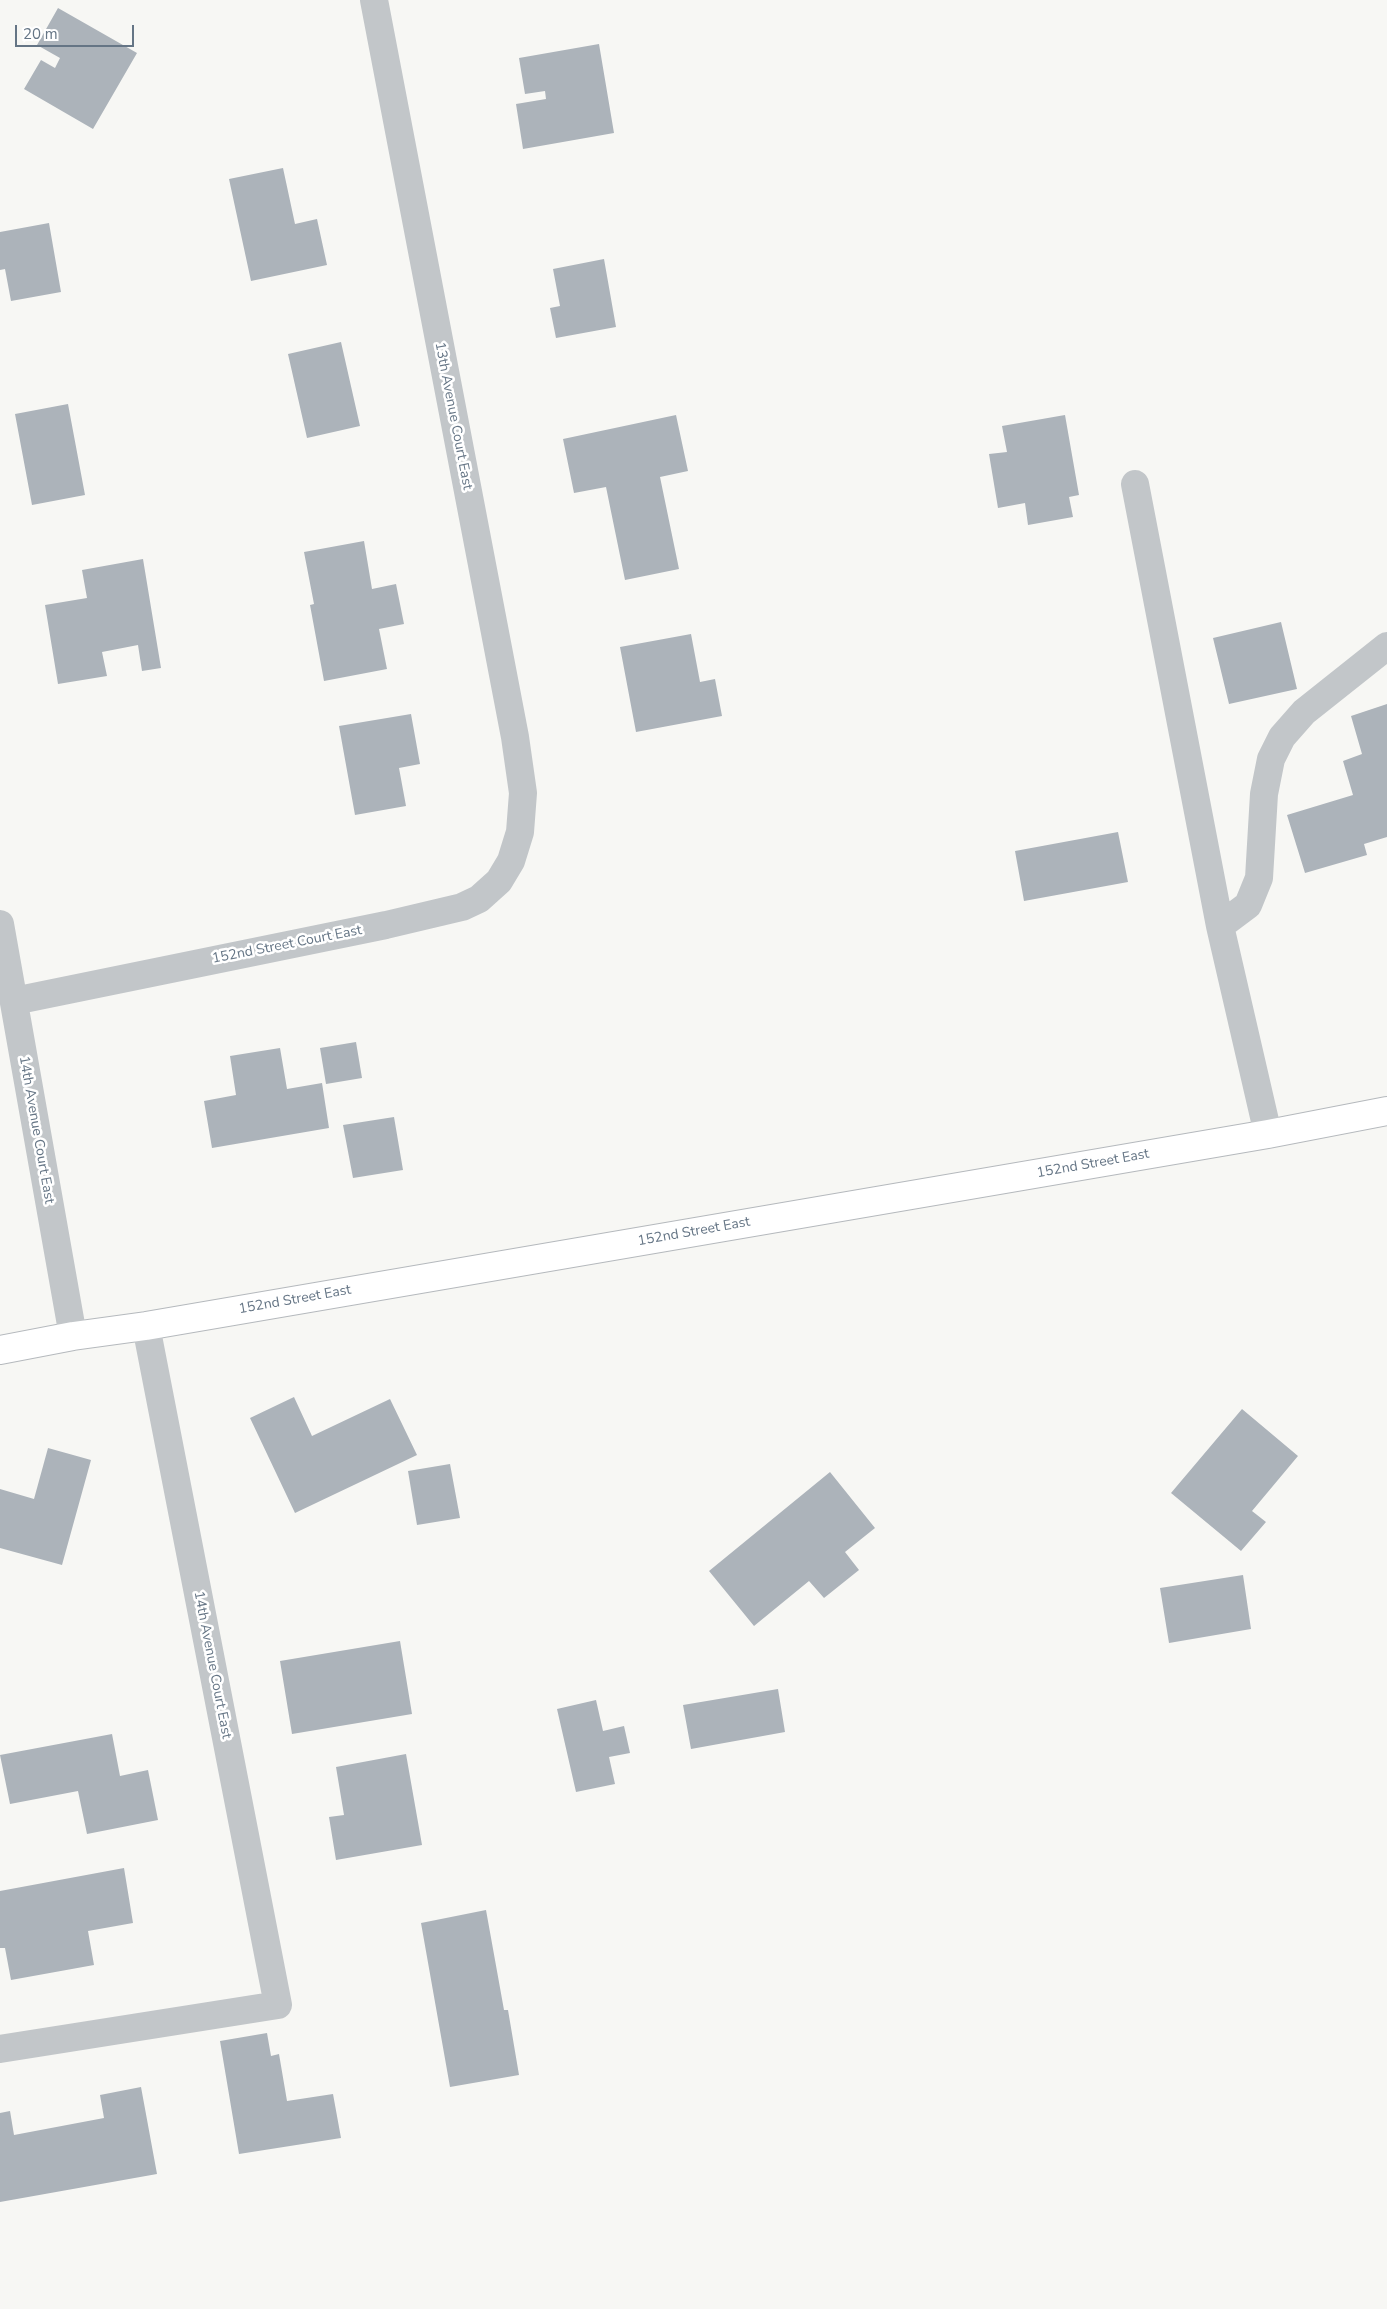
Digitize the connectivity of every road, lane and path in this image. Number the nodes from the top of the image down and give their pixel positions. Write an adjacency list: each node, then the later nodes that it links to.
1 (374, 0): 4 (street, 13th Avenue Court East)
2 (1135, 484): 6 (street)
3 (1387, 646): 6 (street)
4 (520, 832): 7 (street, 152nd Street Court East)
5 (0, 924): 7 (street, 14th Avenue Court East)
6 (1220, 926): 9 (street)
7 (14, 1001): 11 (street, 14th Avenue Court East)
8 (1387, 1111): 9 (main road, 152nd Street East)
9 (1268, 1134): 10 (main road, 152nd Street East)
10 (146, 1326): 11 (main road, 152nd Street East); 13 (street, 14th Avenue Court East)
11 (73, 1336): 12 (main road, 152nd Street East)
12 (0, 1350)
13 (0, 2049)

